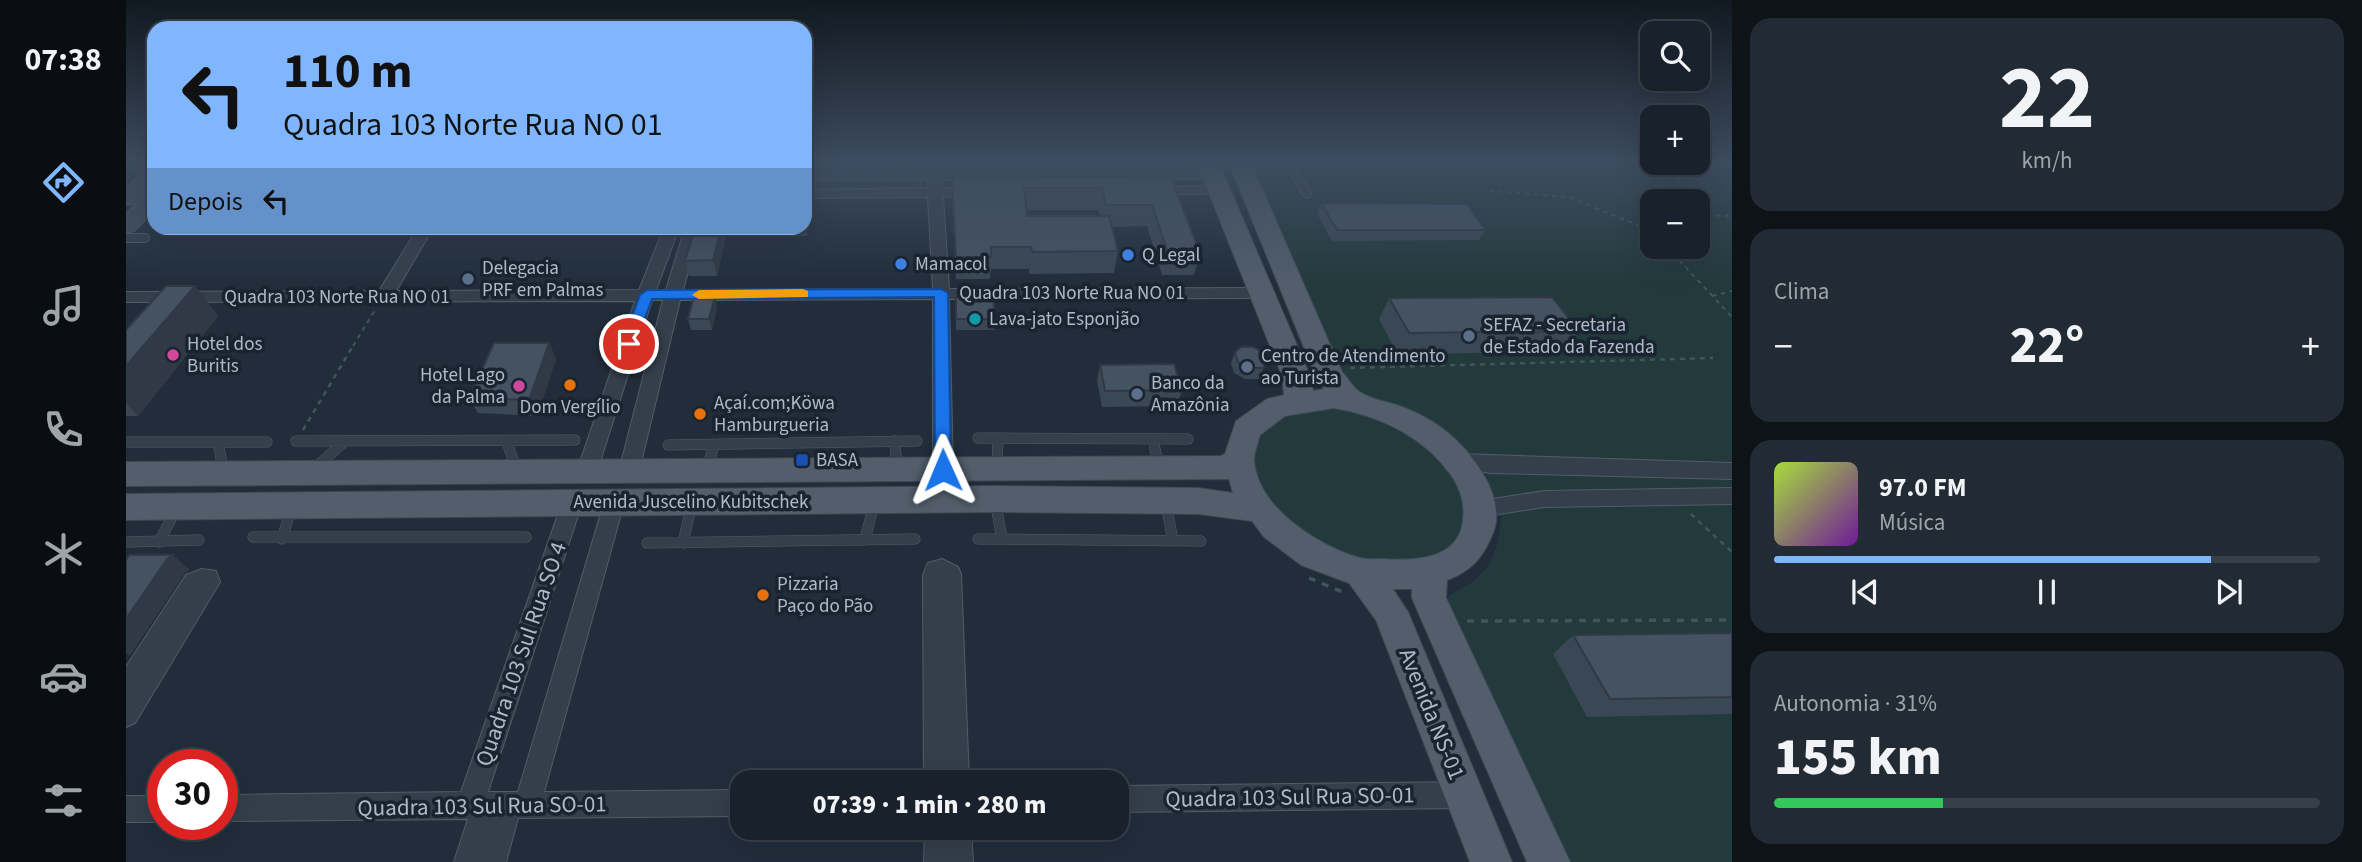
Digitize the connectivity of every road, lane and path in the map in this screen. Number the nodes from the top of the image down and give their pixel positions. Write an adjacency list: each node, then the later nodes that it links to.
1 (936, 203): 17 (street)
2 (1224, 203): 18 (main road)
3 (1257, 203): 26 (main road)
4 (1585, 203): 8 (path)
5 (147, 206): 9 (street)
6 (1710, 215): 7 (path)
7 (1732, 216)
8 (1640, 225)
9 (126, 226)
10 (421, 235): 23 (street)
11 (668, 235): 19 (street)
12 (689, 235): 20 (street)
13 (126, 238): 14 (lane)
14 (145, 238)
15 (1678, 259): 21 (path)
16 (1732, 290): 21 (path)
17 (941, 293): 18 (street, Quadra 103 Norte Rua NO 01); 20 (street, Quadra 103 Norte Rua NO 01); 47 (street)
18 (1262, 293): 27 (main road)
19 (647, 295): 20 (street, Quadra 103 Norte Rua NO 01); 23 (street, Quadra 103 Norte Rua NO 01); 49 (street)
20 (675, 295): 50 (street)
21 (1712, 296): 24 (path)
22 (126, 298): 23 (street, Quadra 103 Norte Rua NO 01)
23 (383, 298): 34 (path)
24 (1732, 317)
25 (1713, 358): 26 (path)
26 (1326, 368): 28 (main road)
27 (1297, 400): 28 (main road); 44 (main road)
28 (1352, 401): 45 (main road)
29 (978, 438): 30 (lane)
30 (998, 438): 31 (lane); 55 (lane)
31 (1153, 439): 32 (lane); 46 (lane)
32 (1188, 439)
33 (575, 440): 39 (lane)
34 (296, 441): 38 (lane)
35 (917, 441): 42 (lane)
36 (126, 442): 40 (lane)
37 (267, 442): 40 (lane)
38 (345, 442): 39 (lane); 48 (lane)
39 (507, 442): 52 (lane)
40 (218, 443): 54 (lane)
41 (668, 445): 43 (lane)
42 (896, 456): 43 (main road, Avenida Juscelino Kubitschek); 47 (main road, Avenida Juscelino Kubitschek)
43 (710, 457): 50 (main road, Avenida Juscelino Kubitschek)
44 (1239, 460): 46 (main road, Avenida Juscelino Kubitschek); 66 (main road)
45 (1459, 462): 51 (street); 67 (main road)
46 (1159, 469): 55 (main road, Avenida Juscelino Kubitschek)
47 (943, 470): 55 (main road, Avenida Juscelino Kubitschek)
48 (311, 471): 52 (main road, Avenida Juscelino Kubitschek); 54 (main road, Avenida Juscelino Kubitschek)
49 (587, 471): 50 (main road, Avenida Juscelino Kubitschek); 52 (main road, Avenida Juscelino Kubitschek)
50 (629, 471)
51 (1732, 471)
52 (517, 472)
53 (126, 474): 54 (main road, Avenida Juscelino Kubitschek)
54 (224, 474)
55 (996, 484): 58 (main road, Avenida Juscelino Kubitschek); 59 (main road, Avenida Juscelino Kubitschek); 73 (lane)
56 (1732, 496): 57 (street)
57 (1673, 497): 67 (street); 82 (path)
58 (875, 500): 60 (main road, Avenida Juscelino Kubitschek); 75 (lane)
59 (1165, 501): 66 (main road, Avenida Juscelino Kubitschek); 76 (lane)
60 (692, 502): 62 (main road, Avenida Juscelino Kubitschek); 80 (lane)
61 (572, 503): 62 (main road, Avenida Juscelino Kubitschek); 63 (main road, Avenida Juscelino Kubitschek); 95 (street, Quadra 103 Sul Rua SO 4)
62 (614, 503): 95 (street, Quadra 103 Sul Rua SO 4)
63 (292, 505): 64 (main road, Avenida Juscelino Kubitschek); 70 (lane)
64 (178, 506): 65 (main road, Avenida Juscelino Kubitschek); 79 (lane)
65 (126, 507)
66 (1256, 509): 85 (main road)
67 (1480, 509): 83 (main road)
68 (253, 537): 70 (lane)
69 (526, 537): 70 (lane)
70 (282, 539)
71 (915, 539): 75 (lane)
72 (978, 539): 73 (lane)
73 (1002, 539): 76 (lane)
74 (199, 540): 79 (lane)
75 (865, 540): 80 (lane)
76 (1173, 541): 77 (lane)
77 (1201, 541)
78 (126, 542): 79 (lane)
79 (159, 542)
80 (683, 542): 81 (lane)
81 (647, 543)
82 (1732, 552)
83 (1430, 573): 85 (main road); 87 (main road, Avenida NS-01)
84 (1305, 575): 85 (path)
85 (1356, 584): 92 (main road, Avenida NS-01)
86 (1732, 620): 87 (path)
87 (1439, 622): 106 (main road, Avenida NS-01)
88 (126, 688): 89 (street)
89 (126, 715)
90 (937, 770): 91 (street)
91 (956, 770)
92 (1464, 795): 93 (street, Quadra 103 Sul Rua SO-01); 105 (main road, Avenida NS-01)
93 (1129, 799)
94 (730, 803): 95 (street, Quadra 103 Sul Rua SO-01)
95 (498, 806): 96 (street, Quadra 103 Sul Rua SO-01); 101 (street, Quadra 103 Sul Rua SO 4); 102 (street, Quadra 103 Sul Rua SO 4)
96 (238, 808)
97 (126, 809): 98 (street)
98 (147, 809)
99 (938, 840): 103 (street)
100 (958, 840): 104 (street)
101 (468, 862)
102 (492, 862)
103 (938, 862)
104 (958, 862)
105 (1492, 862)
106 (1549, 862)

